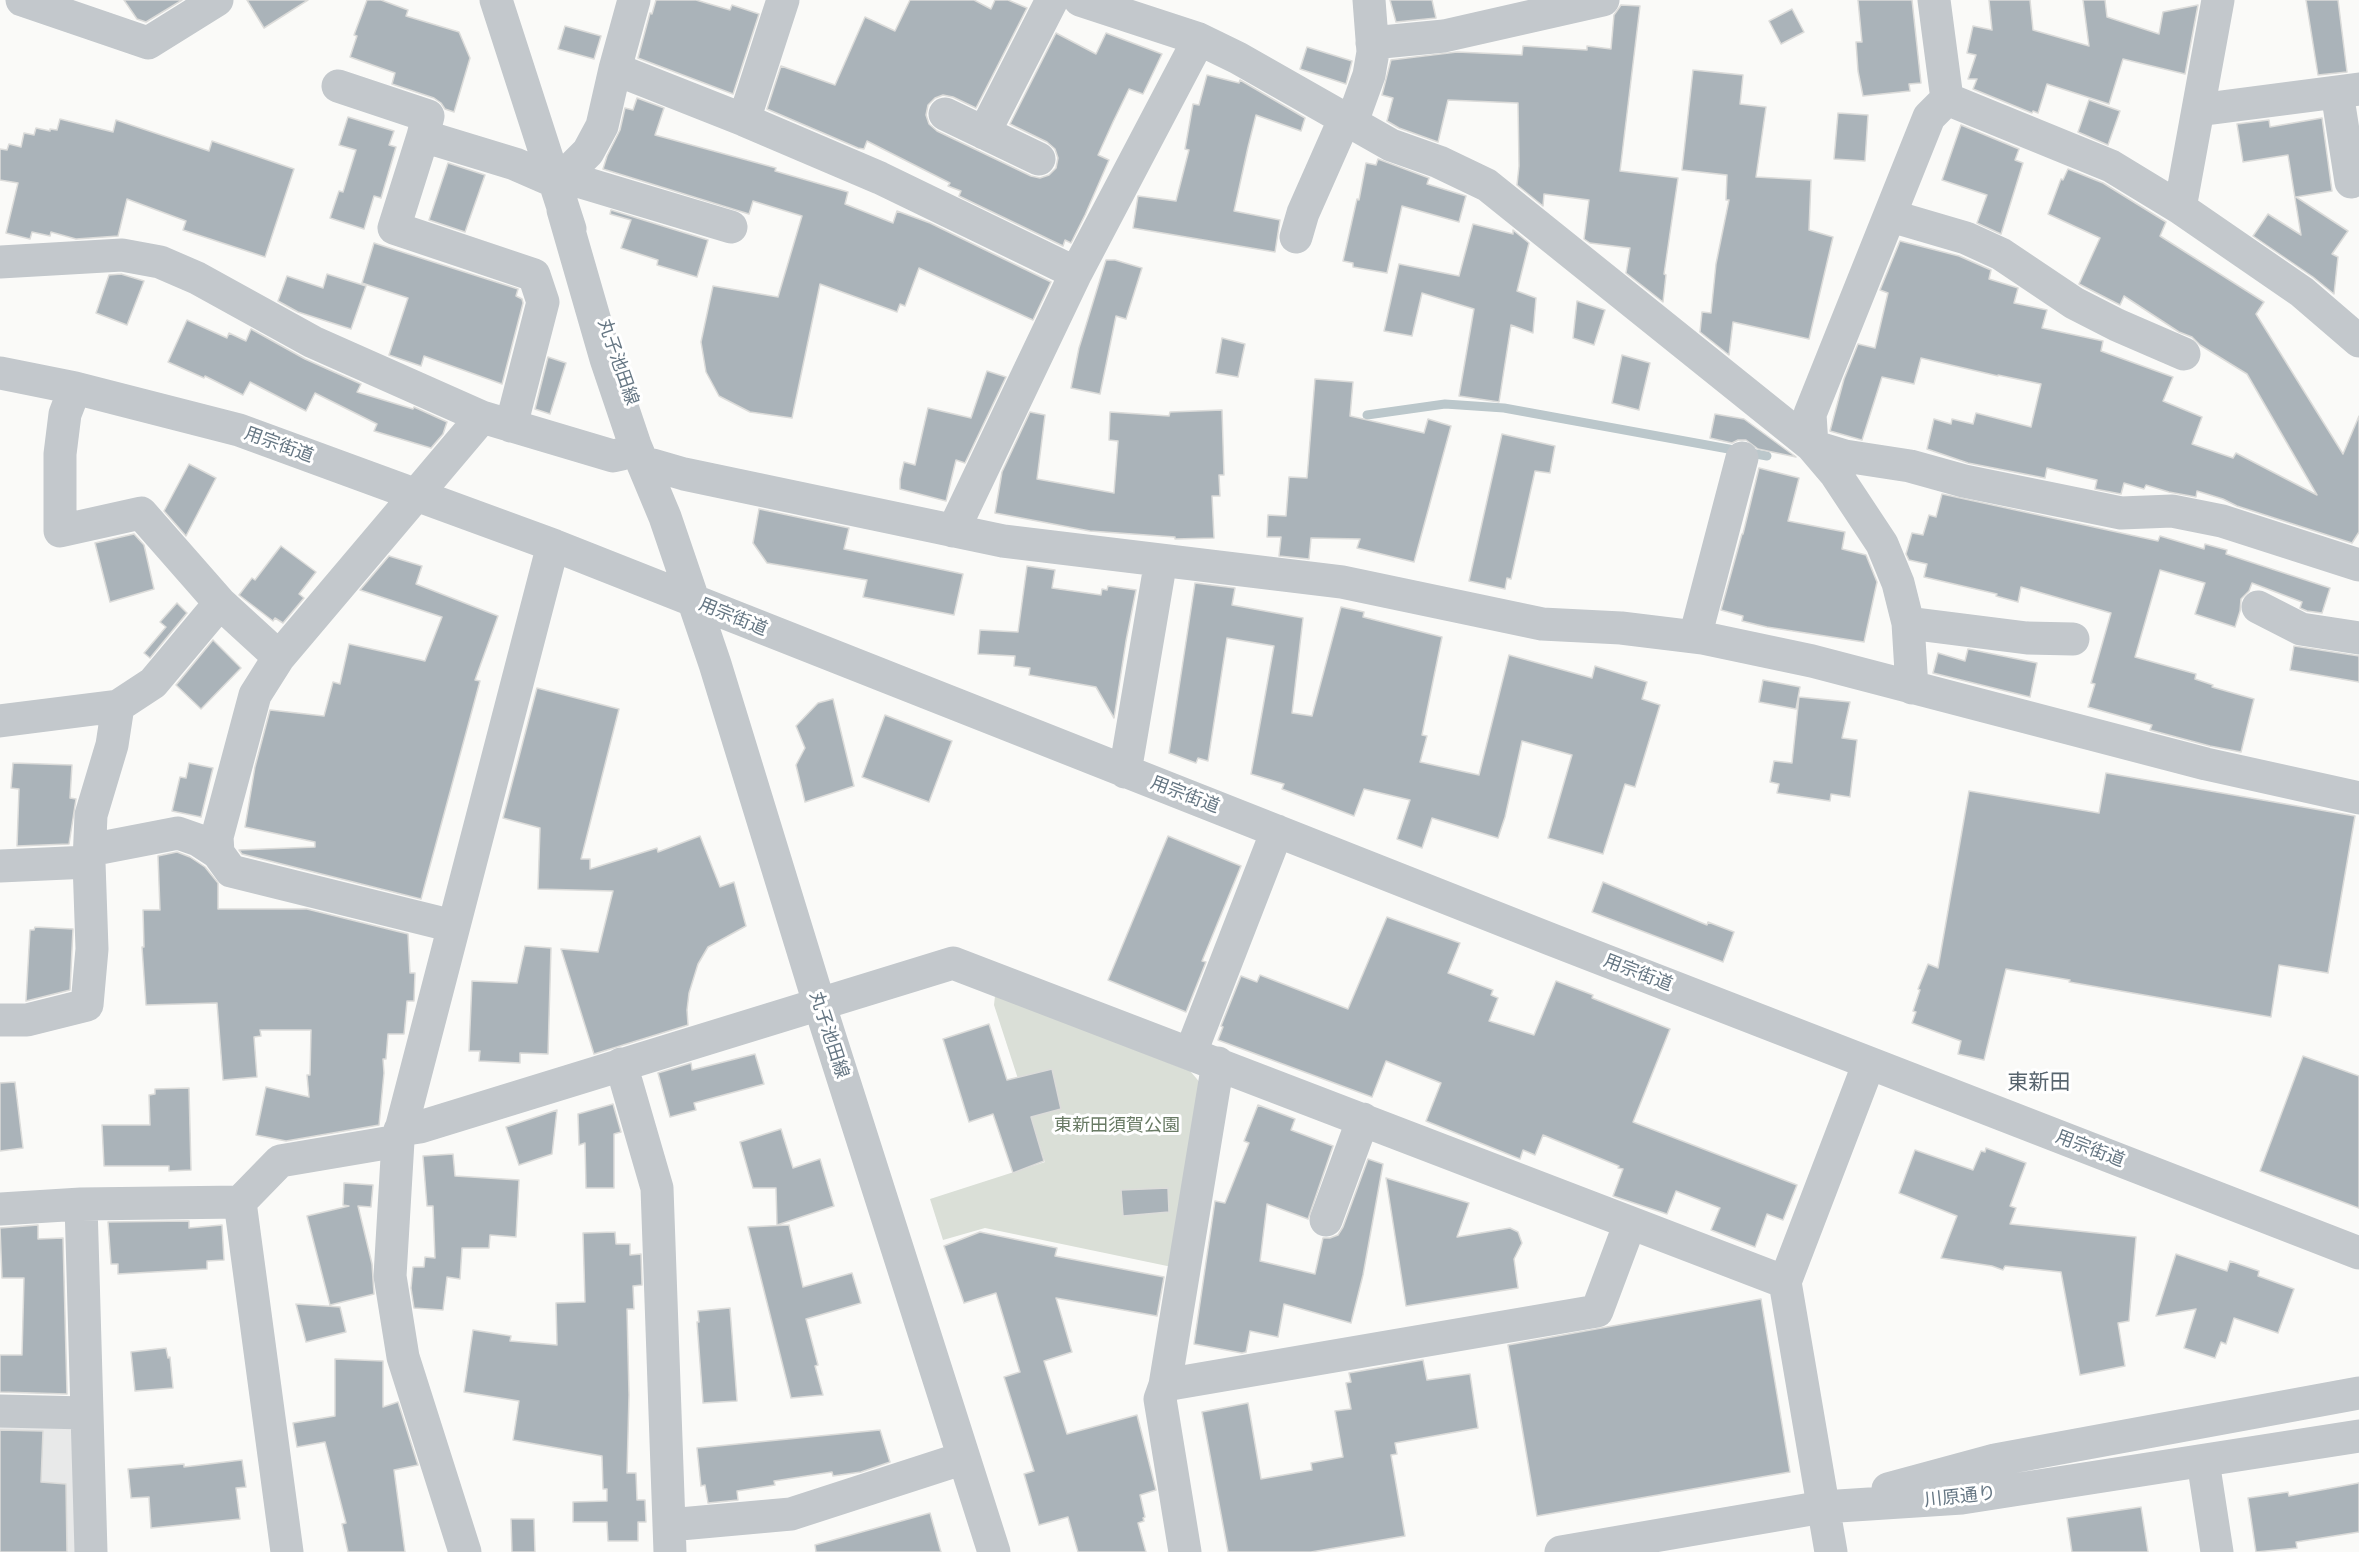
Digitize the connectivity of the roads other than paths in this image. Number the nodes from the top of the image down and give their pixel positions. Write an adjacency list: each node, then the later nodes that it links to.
1 (22, 0): 2 (street)
2 (217, 0)
3 (496, 0): 26 (street, 丸子池田線)
4 (634, 0): 14 (street)
5 (783, 0): 20 (street)
6 (1052, 0): 22 (street)
7 (1080, 0): 12 (street)
8 (1369, 0): 13 (street)
9 (1603, 0): 13 (street)
10 (1934, 0): 17 (street)
11 (2218, 0): 18 (street)
12 (1199, 39): 21 (street); 32 (street)
13 (1372, 43): 21 (street)
14 (615, 69): 20 (street); 26 (street)
15 (338, 86): 23 (street)
16 (2348, 91): 18 (street); 25 (street)
17 (1947, 99): 27 (street); 28 (street)
18 (2198, 110): 27 (street)
19 (945, 114): 22 (street)
20 (744, 120): 32 (street)
21 (1349, 120): 30 (street); 38 (street)
22 (984, 133): 24 (street)
23 (423, 136): 26 (street); 37 (street)
24 (1039, 159)
25 (2351, 182)
26 (559, 195): 29 (street); 39 (street, 丸子池田線)
27 (2180, 208): 33 (street)
28 (1891, 216): 34 (street); 38 (street)
29 (731, 227)
30 (1296, 237)
31 (0, 262): 37 (street)
32 (1076, 273): 42 (street)
33 (2359, 341)
34 (2184, 354)
35 (0, 373): 36 (street, 用宗街道)
36 (75, 388): 41 (street, 用宗街道); 47 (street)
37 (496, 421): 39 (street); 41 (street)
38 (1812, 446): 45 (street); 49 (street)
39 (644, 455): 42 (street); 46 (street, 丸子池田線)
40 (1742, 458): 50 (street)
41 (416, 495): 43 (street, 用宗街道); 53 (street)
42 (953, 531): 44 (street)
43 (553, 545): 46 (street, 用宗街道); 63 (street)
44 (1161, 560): 50 (street); 57 (street)
45 (2359, 566)
46 (695, 602): 57 (street, 用宗街道); 64 (street, 丸子池田線)
47 (220, 603): 53 (street); 55 (street)
48 (2258, 608): 51 (street)
49 (1908, 623): 52 (street); 54 (street)
50 (1695, 637): 54 (street)
51 (2359, 638)
52 (2073, 639)
53 (279, 657): 60 (street)
54 (1912, 688): 58 (street)
55 (118, 706): 56 (street); 61 (street)
56 (0, 721)
57 (1125, 772): 59 (street, 用宗街道)
58 (2359, 798)
59 (1277, 831): 66 (street); 67 (street, 用宗街道)
60 (218, 853): 61 (street); 63 (street)
61 (90, 856): 62 (street); 65 (street)
62 (0, 866)
63 (453, 927): 70 (street)
64 (819, 1003): 66 (street); 68 (street); 85 (street, 丸子池田線)
65 (0, 1020)
66 (1204, 1058): 69 (street); 80 (street)
67 (1869, 1063): 71 (street, 用宗街道); 79 (street)
68 (621, 1064): 70 (street); 88 (street)
69 (1363, 1119): 75 (street); 76 (street)
70 (399, 1136): 72 (street); 91 (street)
71 (2126, 1163): 77 (street, 用宗街道); 78 (street)
72 (240, 1202): 73 (street); 90 (street)
73 (81, 1204): 74 (street); 83 (street)
74 (0, 1209)
75 (1326, 1220)
76 (1630, 1223): 79 (street); 80 (street)
77 (2359, 1253)
78 (2359, 1266)
79 (1785, 1282): 87 (street)
80 (1165, 1385): 93 (street)
81 (2359, 1393): 87 (street)
82 (0, 1411): 83 (street)
83 (87, 1413): 89 (street)
84 (2359, 1436): 86 (street, 川原通り)
85 (964, 1458): 88 (street); 92 (street, 丸子池田線)
86 (2203, 1461): 87 (street, 川原通り); 96 (street)
87 (1822, 1507): 94 (street, 川原通り); 95 (street)
88 (669, 1538)
89 (91, 1552)
90 (287, 1552)
91 (465, 1552)
92 (994, 1552)
93 (1185, 1552)
94 (1561, 1552)
95 (1831, 1552)
96 (2217, 1552)

